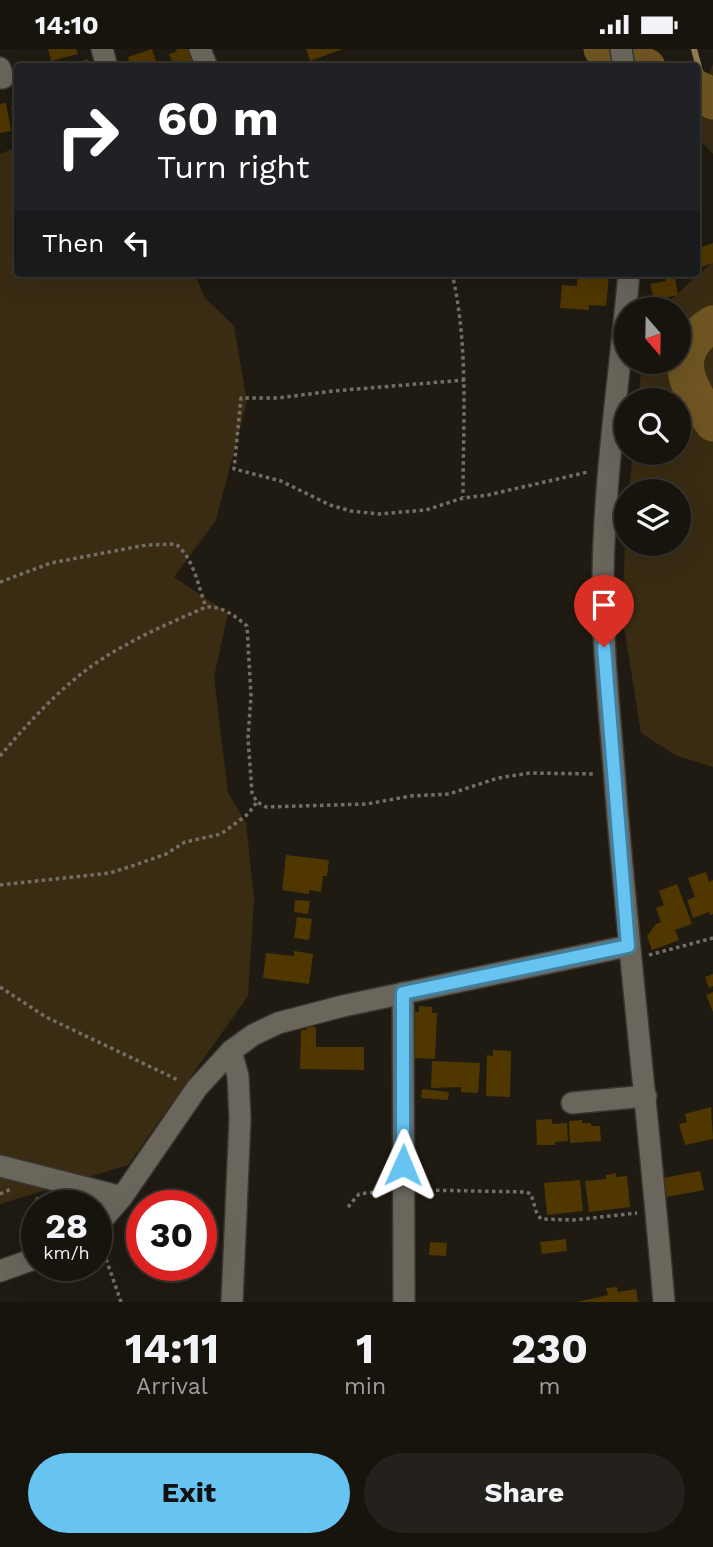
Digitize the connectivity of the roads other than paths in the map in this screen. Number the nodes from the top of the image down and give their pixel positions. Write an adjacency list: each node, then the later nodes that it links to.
1 (0, 68): 2 (street)
2 (0, 78)
3 (629, 277): 4 (street)
4 (629, 953): 5 (street); 7 (street)
5 (403, 993): 6 (street); 15 (street)
6 (231, 1051): 10 (street); 14 (street)
7 (646, 1096): 8 (street); 16 (street)
8 (572, 1103)
9 (0, 1165): 10 (street)
10 (122, 1197): 11 (street)
11 (112, 1209)
12 (21, 1264): 13 (street)
13 (0, 1271)
14 (232, 1302)
15 (404, 1302)
16 (664, 1302)

